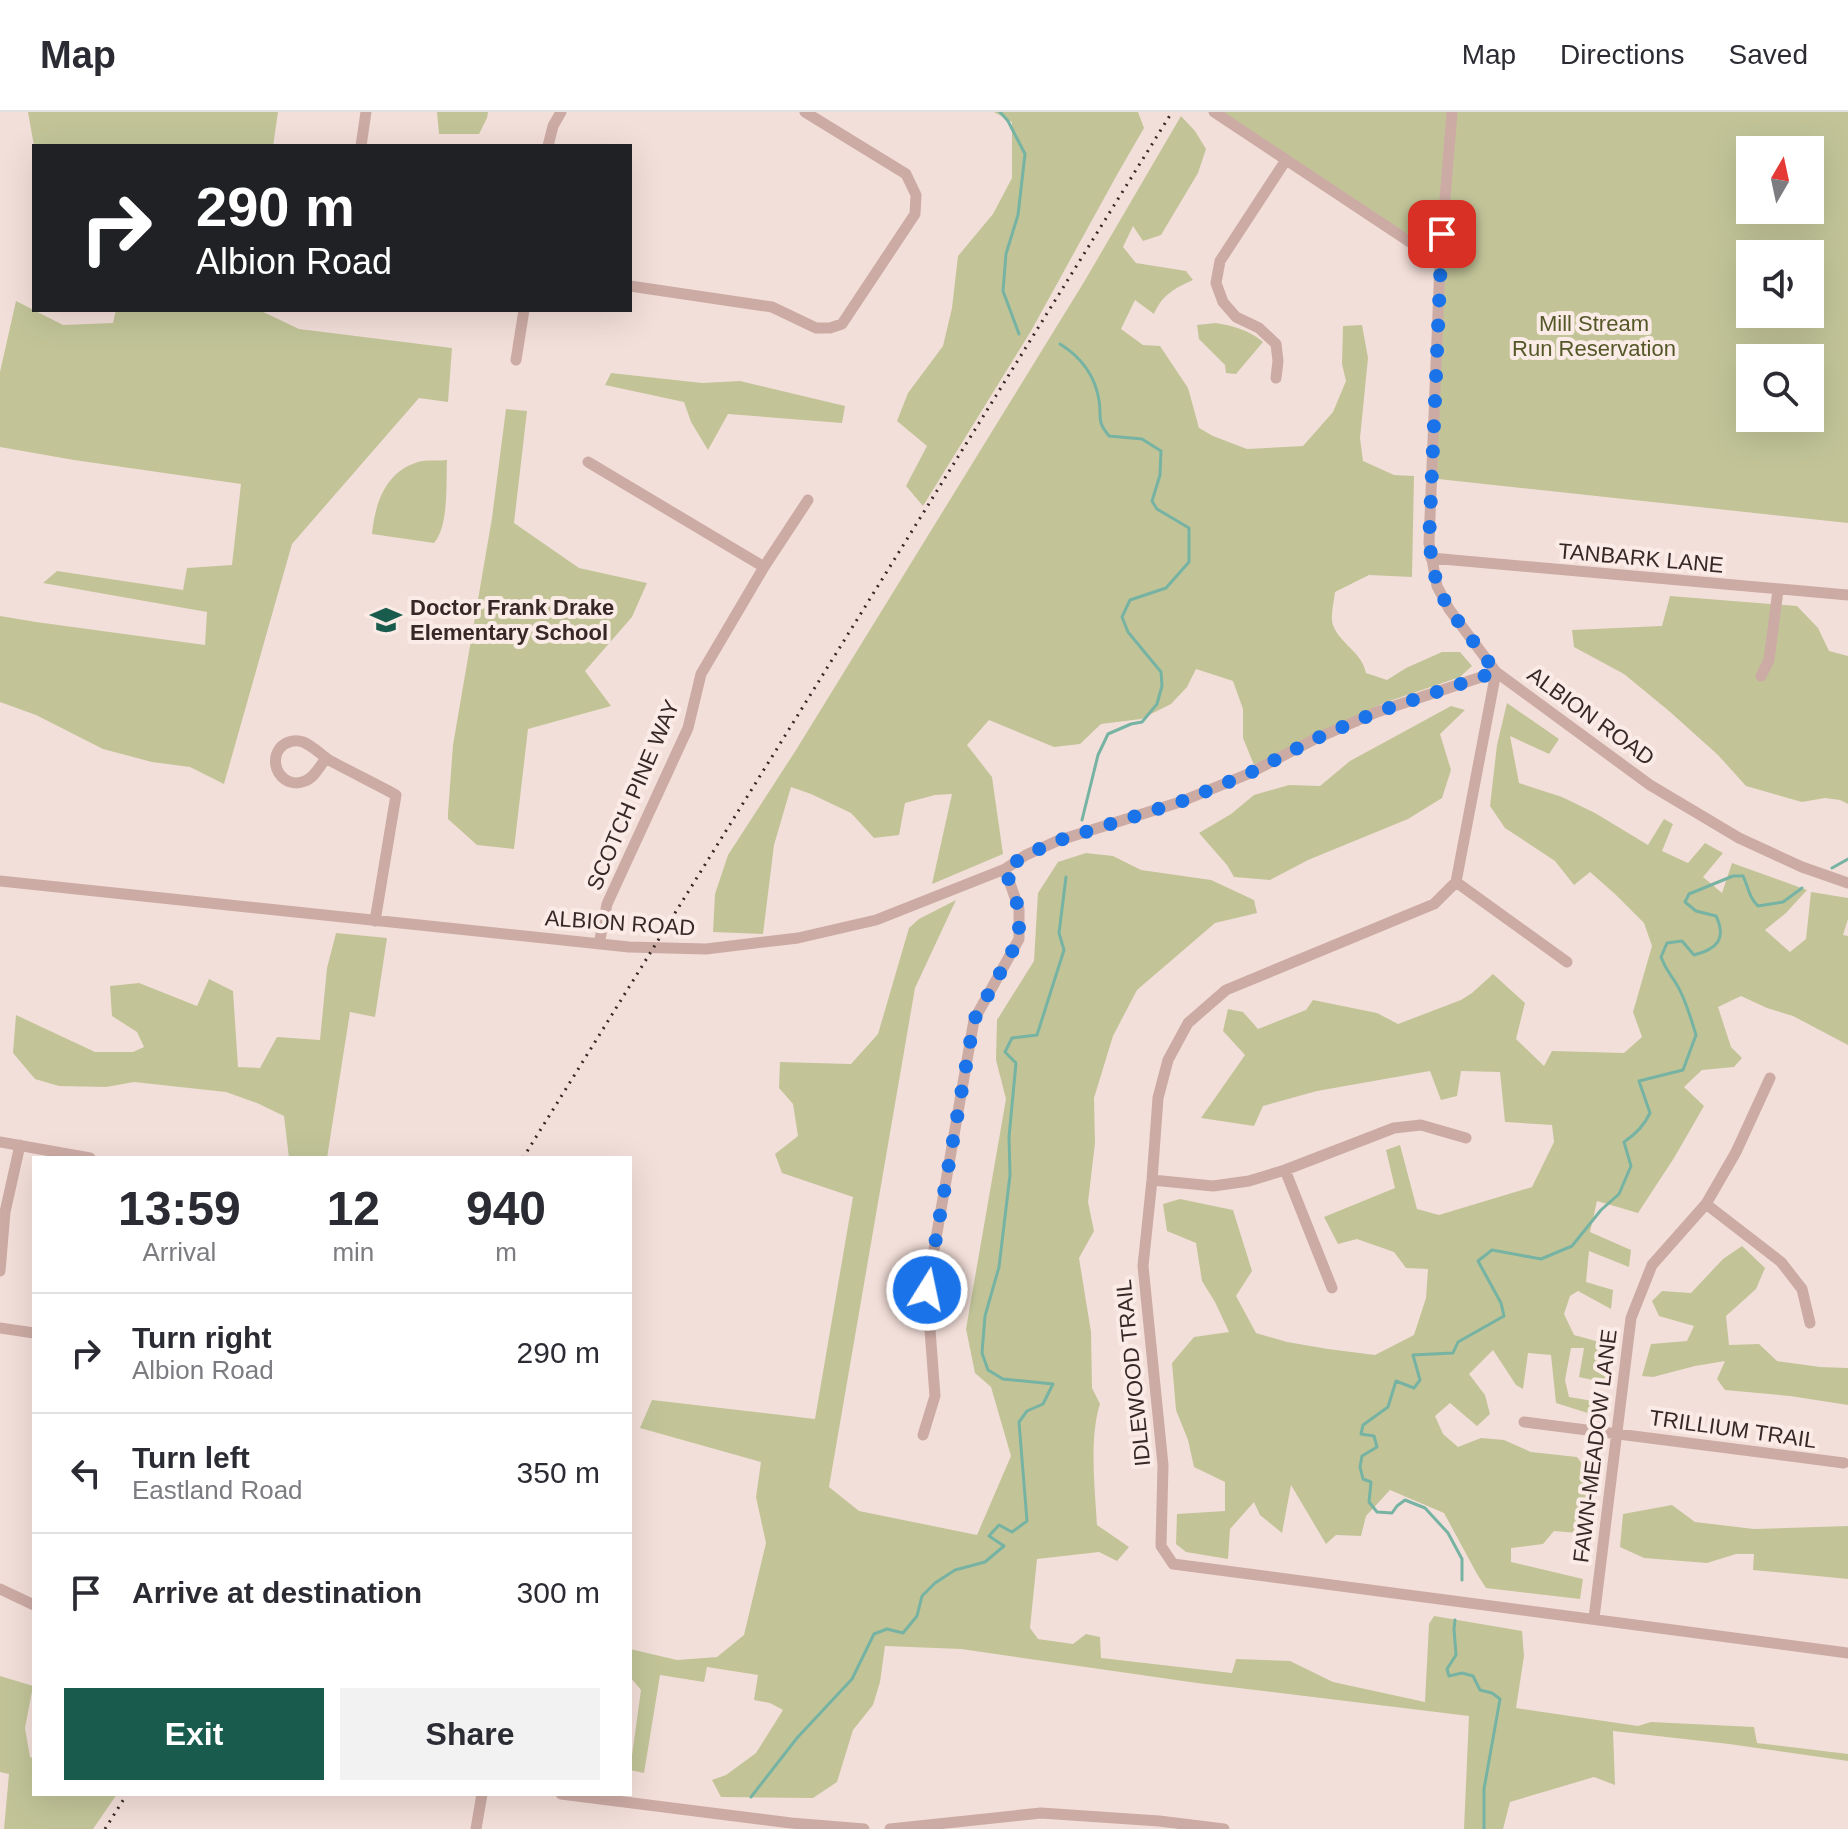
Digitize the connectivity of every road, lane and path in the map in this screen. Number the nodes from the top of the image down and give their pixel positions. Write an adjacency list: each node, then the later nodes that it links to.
1 (366, 112): 6 (street)
2 (561, 112): 7 (street)
3 (805, 112): 10 (street)
4 (1214, 112): 8 (street)
5 (1452, 112): 9 (street)
6 (361, 144)
7 (548, 144)
8 (1286, 160): 9 (street); 13 (street)
9 (1440, 262): 16 (street)
10 (632, 286)
11 (524, 312): 12 (street)
12 (516, 360)
13 (1276, 378)
14 (588, 462): 17 (street)
15 (808, 500): 17 (street, SCOTCH PINE WAY)
16 (1431, 558): 18 (street, TANBARK LANE); 20 (street)
17 (764, 567): 28 (street, SCOTCH PINE WAY)
18 (1778, 590): 19 (street, TANBARK LANE); 21 (street)
19 (1848, 595)
20 (1496, 672): 23 (street, ALBION ROAD); 25 (street); 26 (street, ALBION ROAD)
21 (1761, 676)
22 (326, 758): 22 (street); 27 (street)
23 (1005, 869): 28 (street, ALBION ROAD); 45 (street)
24 (0, 881): 27 (street, ALBION ROAD)
25 (1456, 882): 29 (street); 36 (street, IDLEWOOD TRAIL)
26 (1848, 883)
27 (375, 921): 28 (street, ALBION ROAD)
28 (599, 944)
29 (1567, 962)
30 (1770, 1078): 37 (street, FAWN-MEADOW LANE)
31 (1466, 1138): 35 (street)
32 (0, 1142): 33 (street)
33 (20, 1145): 34 (street); 38 (street)
34 (79, 1156)
35 (1285, 1170): 36 (street); 39 (street)
36 (1152, 1180): 49 (street, IDLEWOOD TRAIL)
37 (1706, 1204): 40 (street); 44 (street, FAWN-MEADOW LANE)
38 (0, 1271)
39 (1332, 1288)
40 (1810, 1323)
41 (0, 1328): 42 (street)
42 (32, 1333)
43 (1524, 1422): 44 (street, TRILLIUM TRAIL)
44 (1616, 1433): 46 (street, TRILLIUM TRAIL); 49 (street, FAWN-MEADOW LANE)
45 (923, 1435)
46 (1844, 1463)
47 (0, 1589): 48 (street)
48 (32, 1604)
49 (1594, 1618): 50 (street, IDLEWOOD TRAIL)
50 (1848, 1653)
51 (482, 1796): 53 (street)
52 (577, 1796): 54 (street)
53 (476, 1829)
54 (864, 1829)
55 (890, 1829): 56 (street)
56 (1224, 1829)

